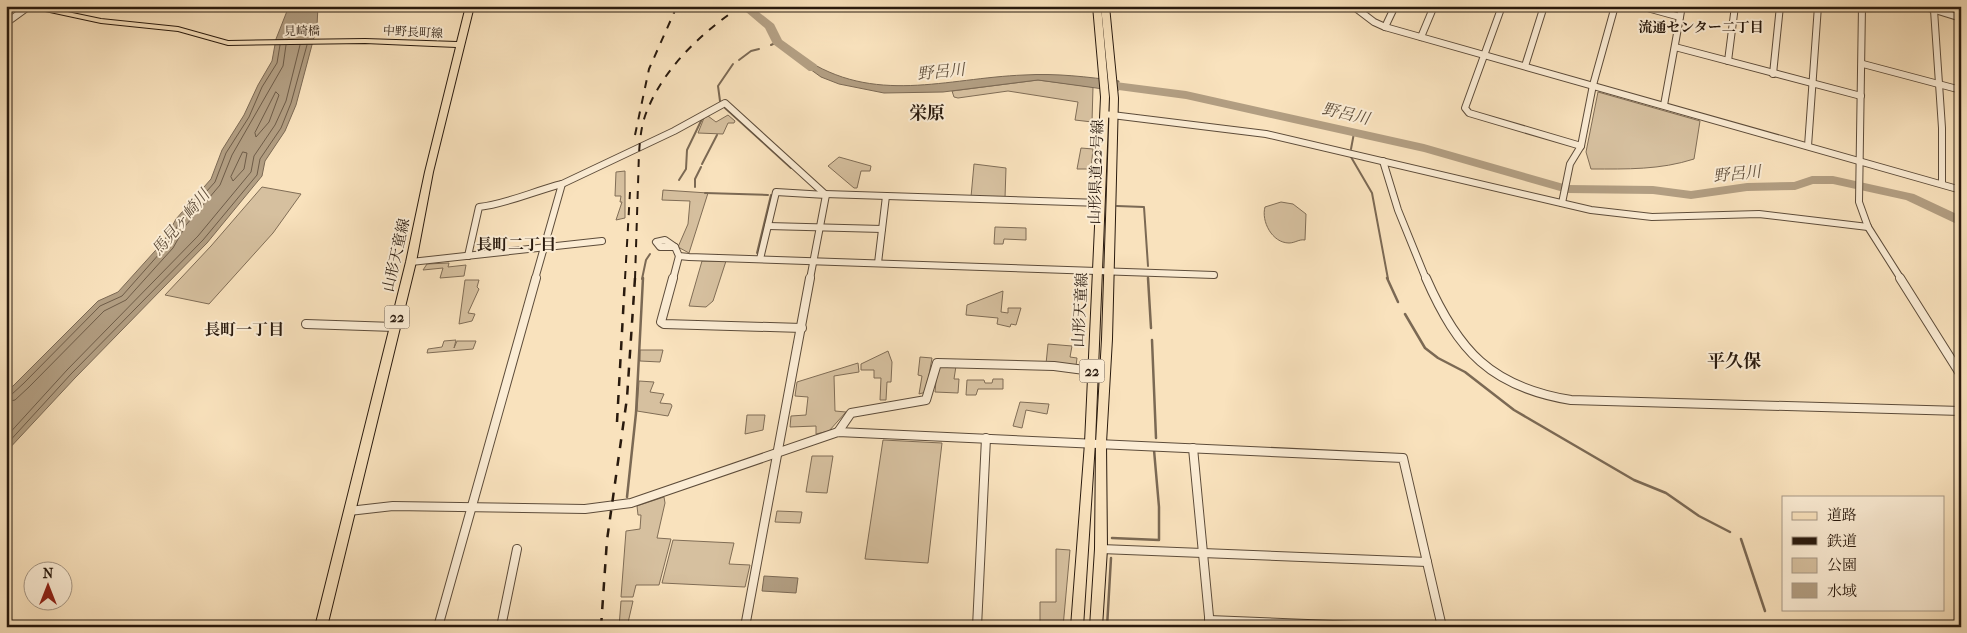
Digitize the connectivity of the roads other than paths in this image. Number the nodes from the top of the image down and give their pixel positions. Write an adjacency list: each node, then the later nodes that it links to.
1 (27, 6): 21 (street); 24 (main road, 見崎橋)
2 (470, 6): 25 (main road, 山形天童線 / 22)
3 (1097, 6): 38 (main road, 山形県道22号線 / 22)
4 (1105, 6): 38 (main road, 山形県道22号線 / 22)
5 (1353, 6): 22 (street)
6 (1395, 6): 22 (street)
7 (1434, 6): 23 (street)
8 (1502, 6): 27 (street)
9 (1544, 6): 30 (street)
10 (1615, 6): 34 (street)
11 (1640, 6): 19 (street)
12 (1682, 6): 19 (street)
13 (1735, 6): 28 (street)
14 (1780, 6): 31 (street)
15 (1818, 6): 32 (street)
16 (1862, 6): 29 (street)
17 (1922, 6): 18 (street)
18 (1934, 10): 20 (street); 33 (street)
19 (1680, 17): 26 (street)
20 (1961, 18)
21 (6, 23)
22 (1385, 27): 23 (street)
23 (1421, 37): 27 (street)
24 (365, 41): 25 (main road, 中野長町線)
25 (461, 45): 61 (main road, 山形天童線 / 22)
26 (1674, 47): 28 (street); 37 (street)
27 (1484, 55): 30 (street); 39 (street)
28 (1728, 61): 31 (street)
29 (1863, 64): 33 (street); 36 (street)
30 (1525, 66): 34 (street)
31 (1773, 74): 32 (street)
32 (1811, 84): 36 (street); 40 (street)
33 (1938, 84): 35 (street); 44 (street)
34 (1593, 85): 37 (street); 39 (street)
35 (1961, 90)
36 (1861, 96): 42 (street)
37 (1664, 105): 40 (street)
38 (1108, 115): 41 (street); 48 (main road, 山形天童線 / 22); 63 (main road, 山形県道22号線 / 22)
39 (1581, 146): 49 (street)
40 (1808, 146): 42 (street)
41 (1383, 161): 49 (street); 71 (street)
42 (1858, 163): 44 (street); 52 (street)
43 (562, 184): 46 (street); 56 (street); 57 (street)
44 (1942, 184): 45 (street)
45 (1961, 190)
46 (826, 194): 47 (street); 50 (street); 51 (street)
47 (886, 196): 48 (street); 53 (street)
48 (1101, 203): 63 (main road, 山形天童線 / 22)
49 (1562, 203): 52 (street)
50 (768, 226): 51 (street); 59 (street)
51 (821, 227): 53 (street); 60 (street)
52 (1868, 227): 70 (street)
53 (882, 230): 62 (street)
54 (602, 241): 56 (street)
55 (675, 247): 58 (street)
56 (544, 248): 57 (street); 77 (street)
57 (468, 256): 61 (street)
58 (680, 256): 59 (street); 67 (street)
59 (760, 259): 60 (street)
60 (815, 261): 62 (street); 67 (street)
61 (411, 262): 66 (main road, 山形天童線 / 22)
62 (878, 263): 63 (street)
63 (1102, 271): 64 (street); 68 (main road, 山形県道22号線 / 22); 69 (main road, 山形天童線 / 22)
64 (1214, 275)
65 (306, 324): 66 (street)
66 (394, 327): 78 (main road, 山形天童線 / 22)
67 (802, 328): 76 (street)
68 (1107, 339): 74 (main road, 山形天童線 / 22)
69 (1092, 371): 72 (street); 74 (main road, 山形天童線 / 22)
70 (1961, 375)
71 (1961, 411)
72 (838, 432): 73 (street); 76 (street)
73 (986, 438): 74 (street); 88 (street)
74 (1096, 443): 75 (street); 80 (main road, 山形天童線 / 22); 89 (main road, 山形天童線 / 22)
75 (1193, 448): 81 (street); 82 (street)
76 (778, 452): 77 (street); 87 (street)
77 (470, 508): 78 (street); 85 (street)
78 (349, 511): 84 (main road, 山形天童線 / 22)
79 (517, 549): 86 (street)
80 (1101, 549): 81 (street); 90 (main road, 山形天童線 / 22)
81 (1202, 552): 82 (street); 83 (street)
82 (1427, 562): 92 (street)
83 (1210, 623): 91 (street)
84 (321, 627)
85 (438, 627)
86 (501, 627)
87 (745, 627)
88 (977, 627)
89 (1077, 627)
90 (1096, 627)
91 (1383, 627)
92 (1442, 627)

